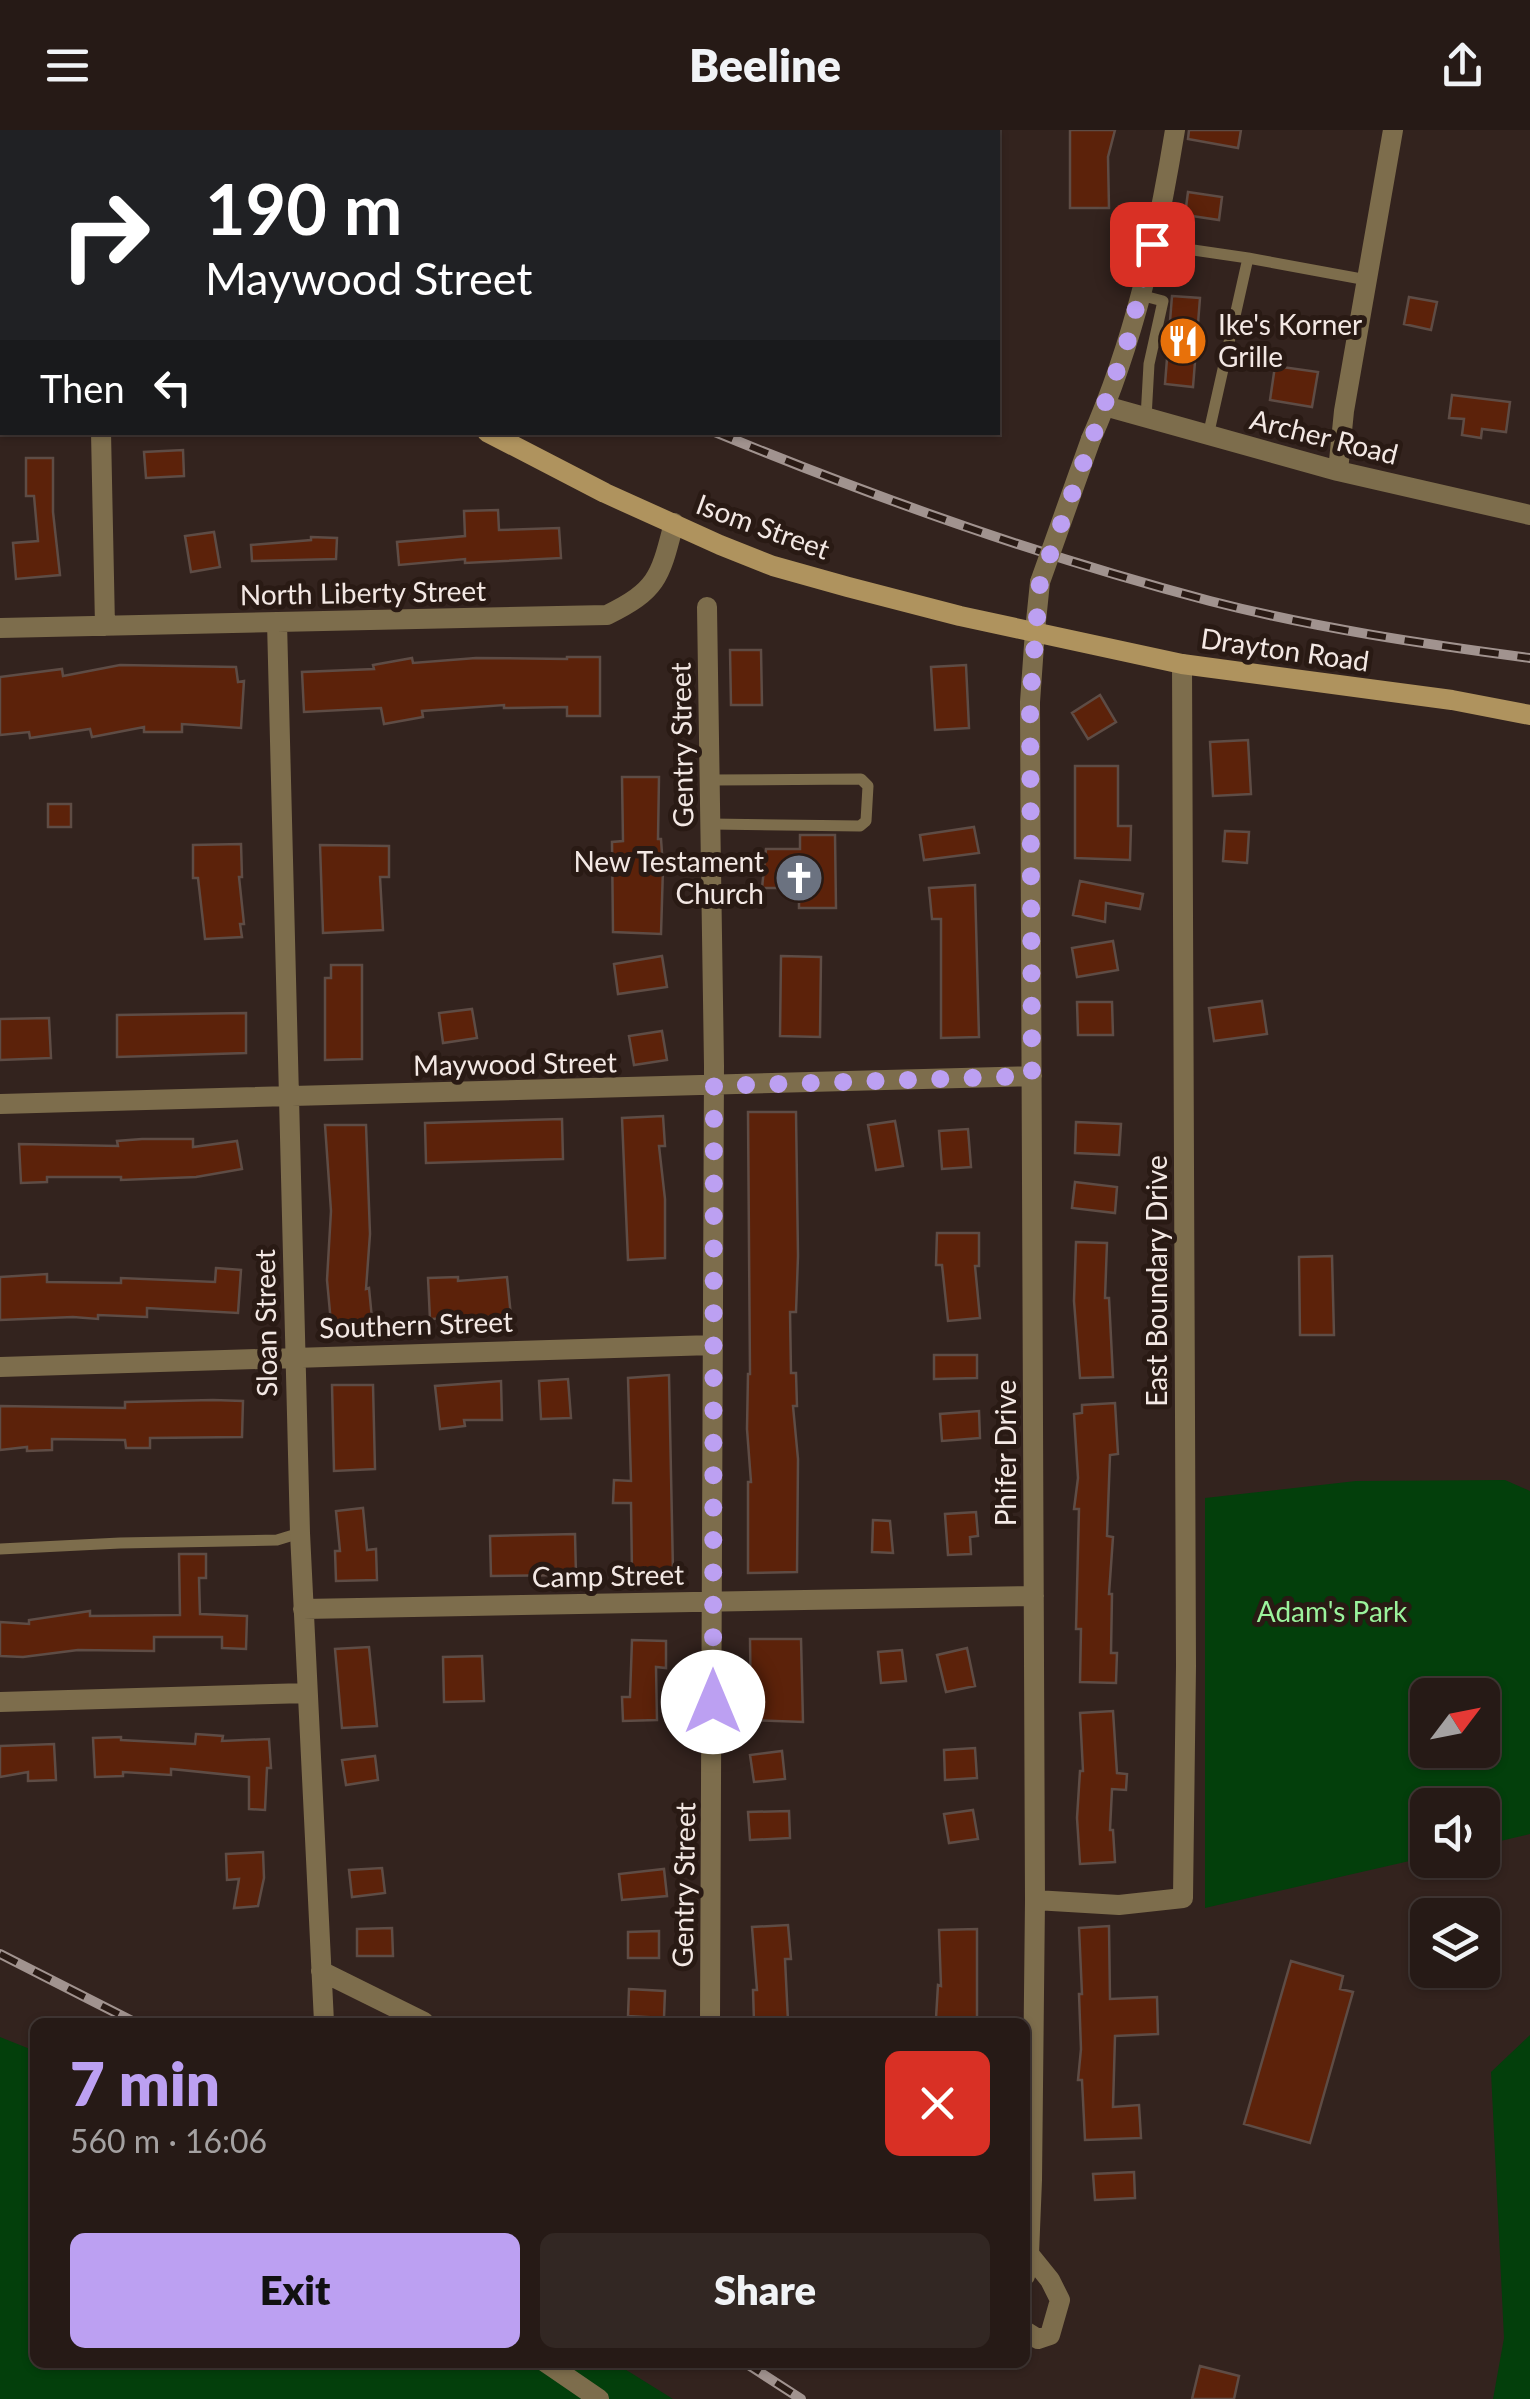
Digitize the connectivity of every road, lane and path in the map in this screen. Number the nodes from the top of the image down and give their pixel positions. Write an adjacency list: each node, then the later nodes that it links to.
1 (1175, 130): 3 (street, Phifer Drive)
2 (1393, 130): 5 (street)
3 (1152, 244): 4 (lane); 6 (street, Phifer Drive)
4 (1248, 258): 5 (lane); 11 (lane)
5 (1367, 280): 12 (street)
6 (1140, 295): 7 (street, Phifer Drive); 8 (lane)
7 (1105, 406): 8 (street, Archer Road); 19 (street, Phifer Drive, bridge)
8 (1146, 418): 11 (street, Archer Road)
9 (101, 435): 17 (street)
10 (493, 435): 14 (main road, Isom Street)
11 (1208, 436): 12 (street, Archer Road)
12 (1338, 471): 13 (street, Archer Road)
13 (1530, 515)
14 (674, 523): 16 (street, North Liberty Street); 19 (main road, Isom Street)
15 (707, 607): 22 (street, Gentry Street)
16 (277, 622): 17 (street, North Liberty Street); 26 (street, Sloan Street)
17 (105, 626): 18 (street, North Liberty Street)
18 (0, 628)
19 (1035, 630): 20 (main road, Drayton Road); 24 (street, Phifer Drive)
20 (1182, 664): 21 (main road, Drayton Road); 38 (street, East Boundary Drive)
21 (1530, 714)
22 (710, 780): 23 (street, Gentry Street); 23 (lane)
23 (711, 824): 25 (street, Gentry Street)
24 (1032, 1076): 25 (street, Maywood Street); 33 (street, Phifer Drive)
25 (714, 1086): 26 (street, Maywood Street); 28 (street, Gentry Street)
26 (288, 1097): 27 (street, Maywood Street); 29 (street, Sloan Street)
27 (0, 1104)
28 (713, 1344): 29 (street, Southern Street); 34 (street, Gentry Street)
29 (294, 1356): 30 (street, Southern Street); 31 (street, Sloan Street)
30 (0, 1368)
31 (300, 1533): 32 (lane); 35 (street, Sloan Street)
32 (0, 1549)
33 (1034, 1596): 34 (street, Camp Street); 38 (street, Phifer Drive)
34 (713, 1602): 35 (street, Camp Street); 42 (street, Gentry Street)
35 (303, 1609): 36 (street, Sloan Street)
36 (307, 1694): 37 (street); 39 (street, Sloan Street)
37 (0, 1702)
38 (1035, 1900): 43 (street, Phifer Drive)
39 (321, 1971): 40 (street, Sloan Street); 41 (street)
40 (324, 2018)
41 (416, 2018)
42 (710, 2018)
43 (1030, 2128)
44 (1030, 2267): 45 (street)
45 (1030, 2334)
46 (554, 2368): 47 (street)
47 (599, 2399)

